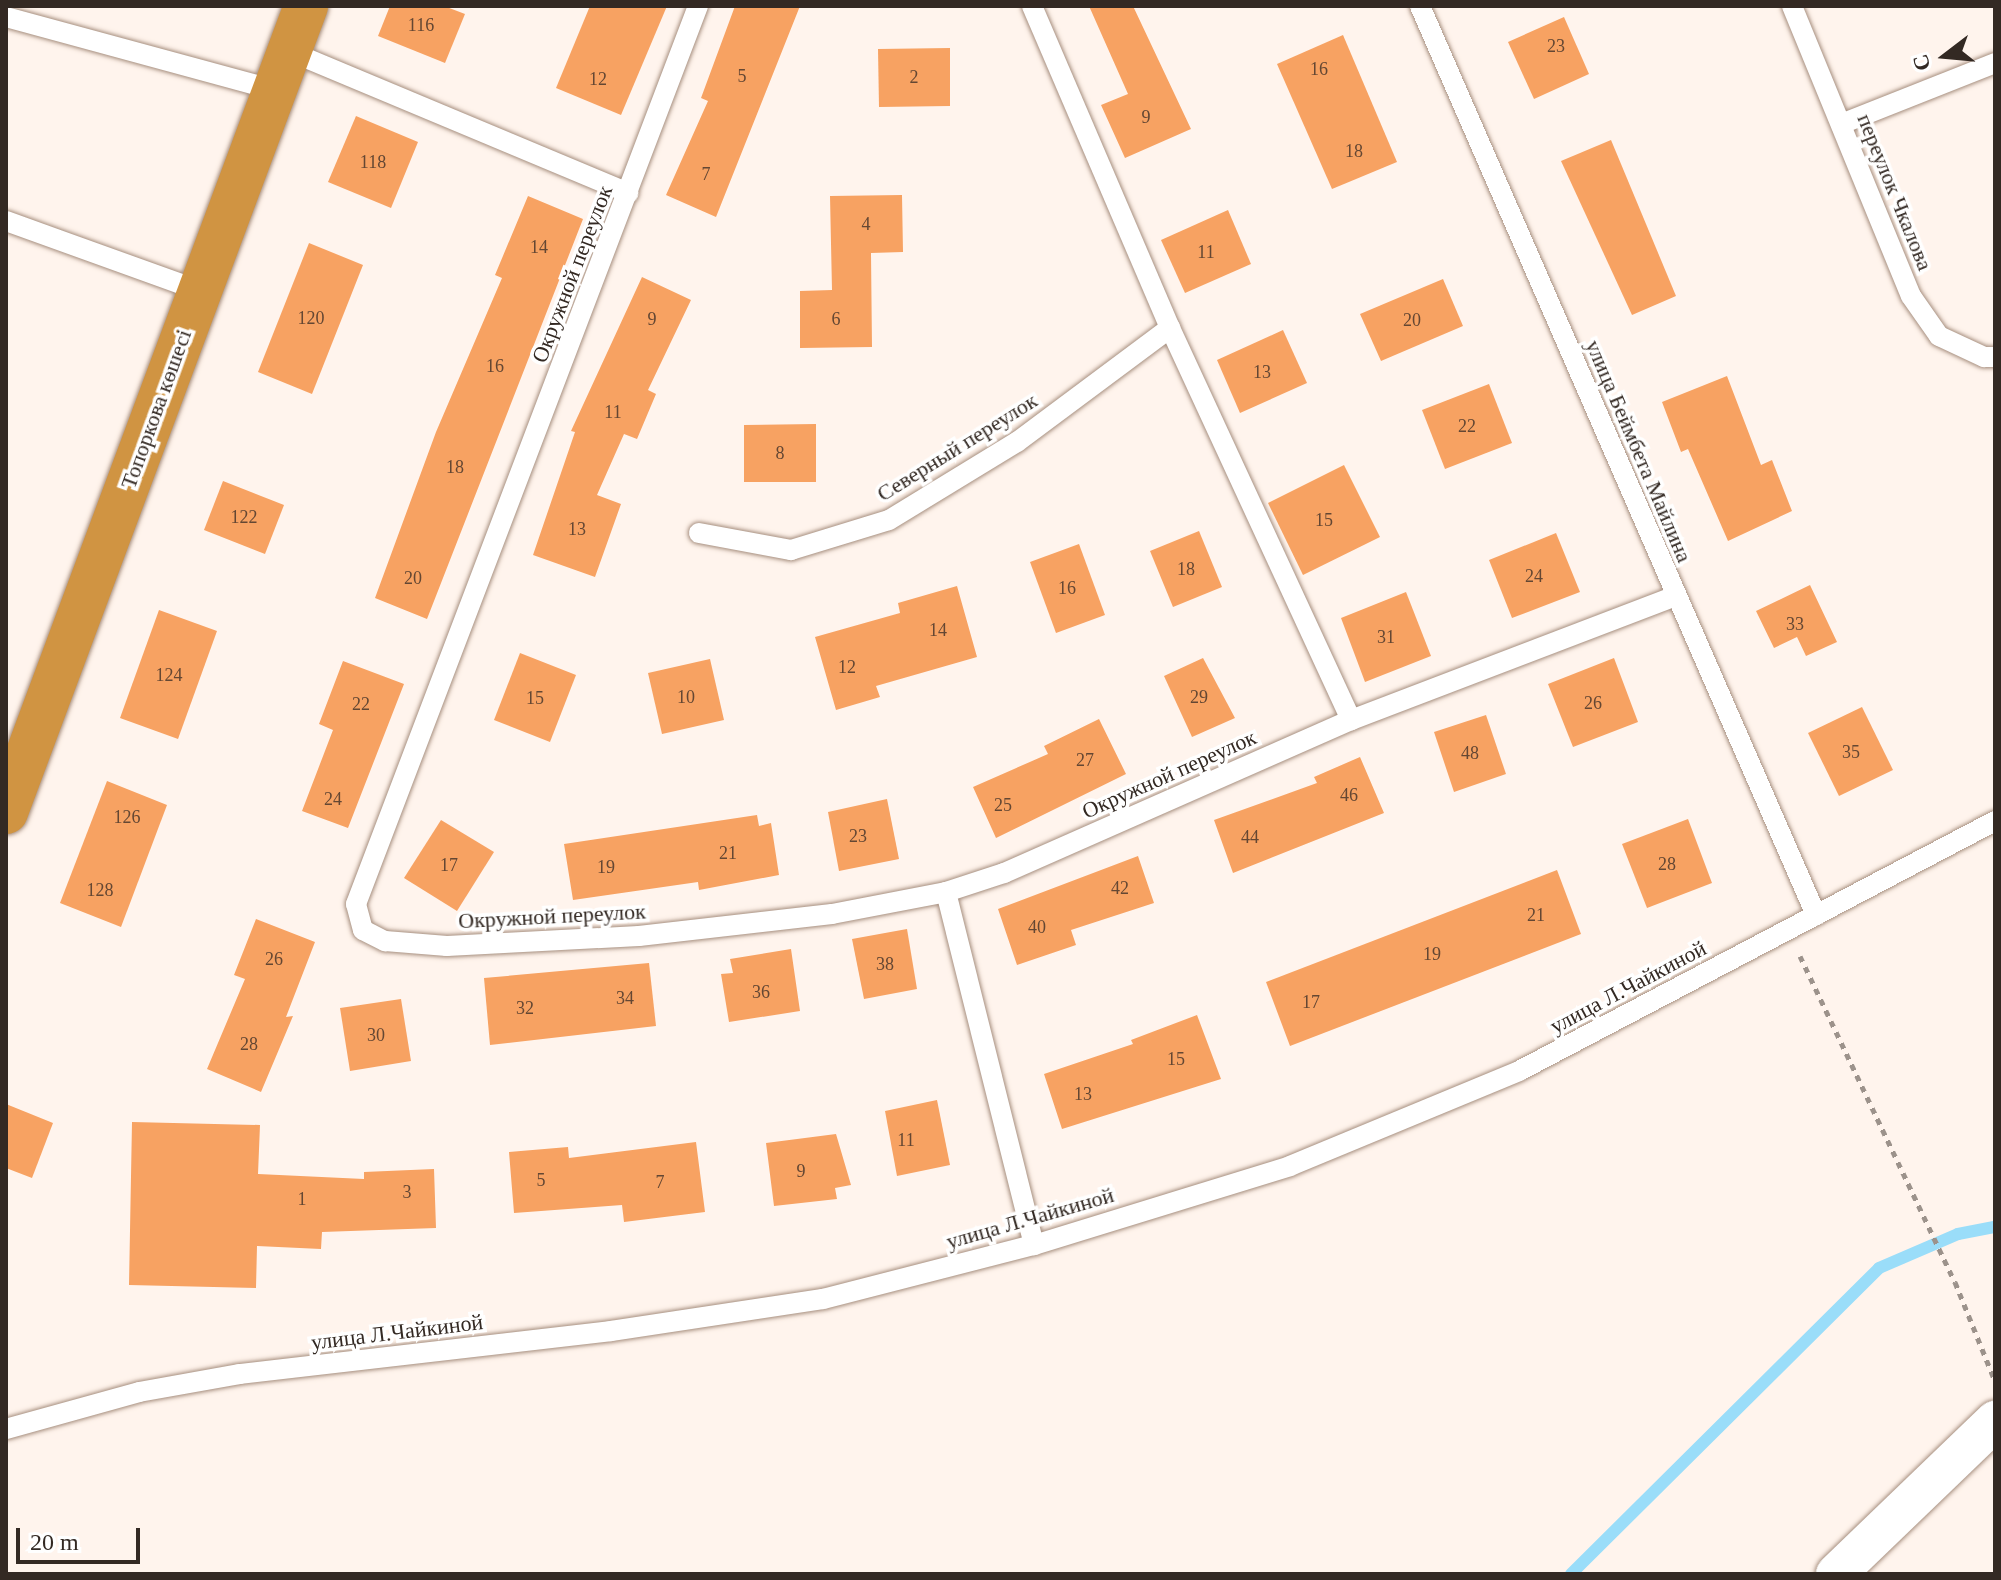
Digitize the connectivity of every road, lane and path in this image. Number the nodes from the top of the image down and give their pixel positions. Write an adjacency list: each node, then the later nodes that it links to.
1 (306, 6): 8 (highway, Топоркова көшесі)
2 (698, 6): 10 (lane, Окружной переулок)
3 (1032, 6): 13 (lane)
4 (1420, 6): 16 (lane, улица Беймбета Майлина)
5 (1792, 6): 9 (lane, переулок Чкалова)
6 (6, 17): 8 (lane)
7 (1995, 63): 9 (lane)
8 (282, 70): 10 (lane); 12 (highway, Топоркова көшесі)
9 (1841, 124): 14 (lane, переулок Чкалова)
10 (629, 193): 20 (lane, Окружной переулок)
11 (6, 221): 12 (lane)
12 (200, 291): 18 (highway, Топоркова көшесі)
13 (1170, 328): 15 (lane, Северный переулок); 17 (lane)
14 (1995, 357)
15 (699, 533)
16 (1675, 596): 17 (lane, Окружной переулок); 21 (lane, улица Беймбета Майлина)
17 (1351, 720): 20 (lane, Окружной переулок)
18 (6, 812)
19 (1995, 821): 21 (lane, улица Л.Чайкиной)
20 (946, 892): 23 (lane)
21 (1816, 915): 22 (lane, улица Л.Чайкиной)
22 (1788, 930): 23 (lane, улица Л.Чайкиной); 24 (path)
23 (1034, 1245): 26 (lane, улица Л.Чайкиной)
24 (1995, 1381)
25 (1995, 1421): 27 (street)
26 (6, 1429)
27 (1836, 1574)

